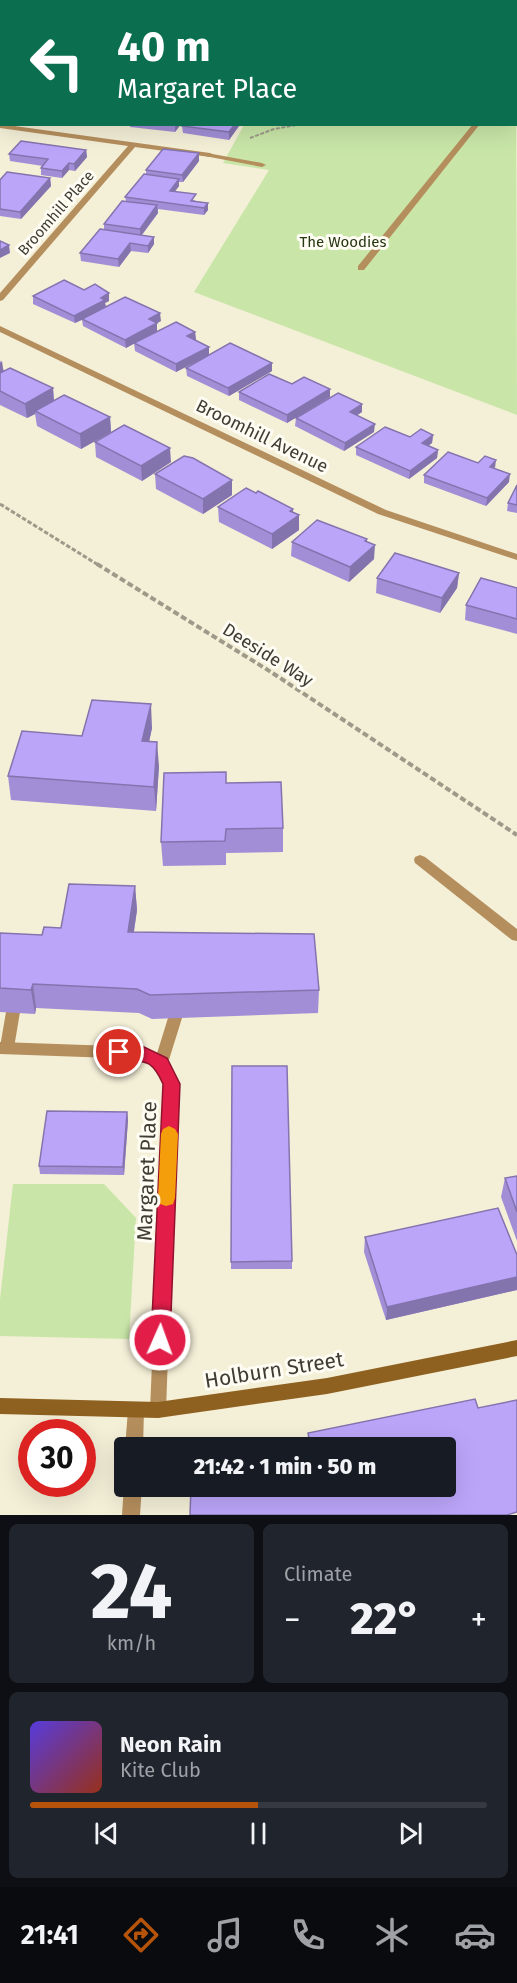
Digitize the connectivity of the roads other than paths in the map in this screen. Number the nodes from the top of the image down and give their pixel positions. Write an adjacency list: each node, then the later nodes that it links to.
1 (0, 126): 3 (street)
2 (475, 126): 5 (street)
3 (133, 145): 4 (street); 6 (street, Broomhill Place)
4 (262, 165)
5 (361, 268)
6 (0, 298)
7 (0, 329): 8 (street, Broomhill Avenue)
8 (517, 557)
9 (420, 860): 10 (street)
10 (517, 936)
11 (13, 1012): 13 (street)
12 (175, 1018): 14 (street)
13 (3, 1048): 14 (street)
14 (161, 1063): 18 (street, Margaret Place)
15 (517, 1348): 18 (street, Holburn Street)
16 (0, 1406): 17 (street, Holburn Street)
17 (136, 1410): 18 (street, Holburn Street); 19 (street)
18 (158, 1410)
19 (135, 1437)
20 (132, 1497): 21 (street)
21 (131, 1515)

